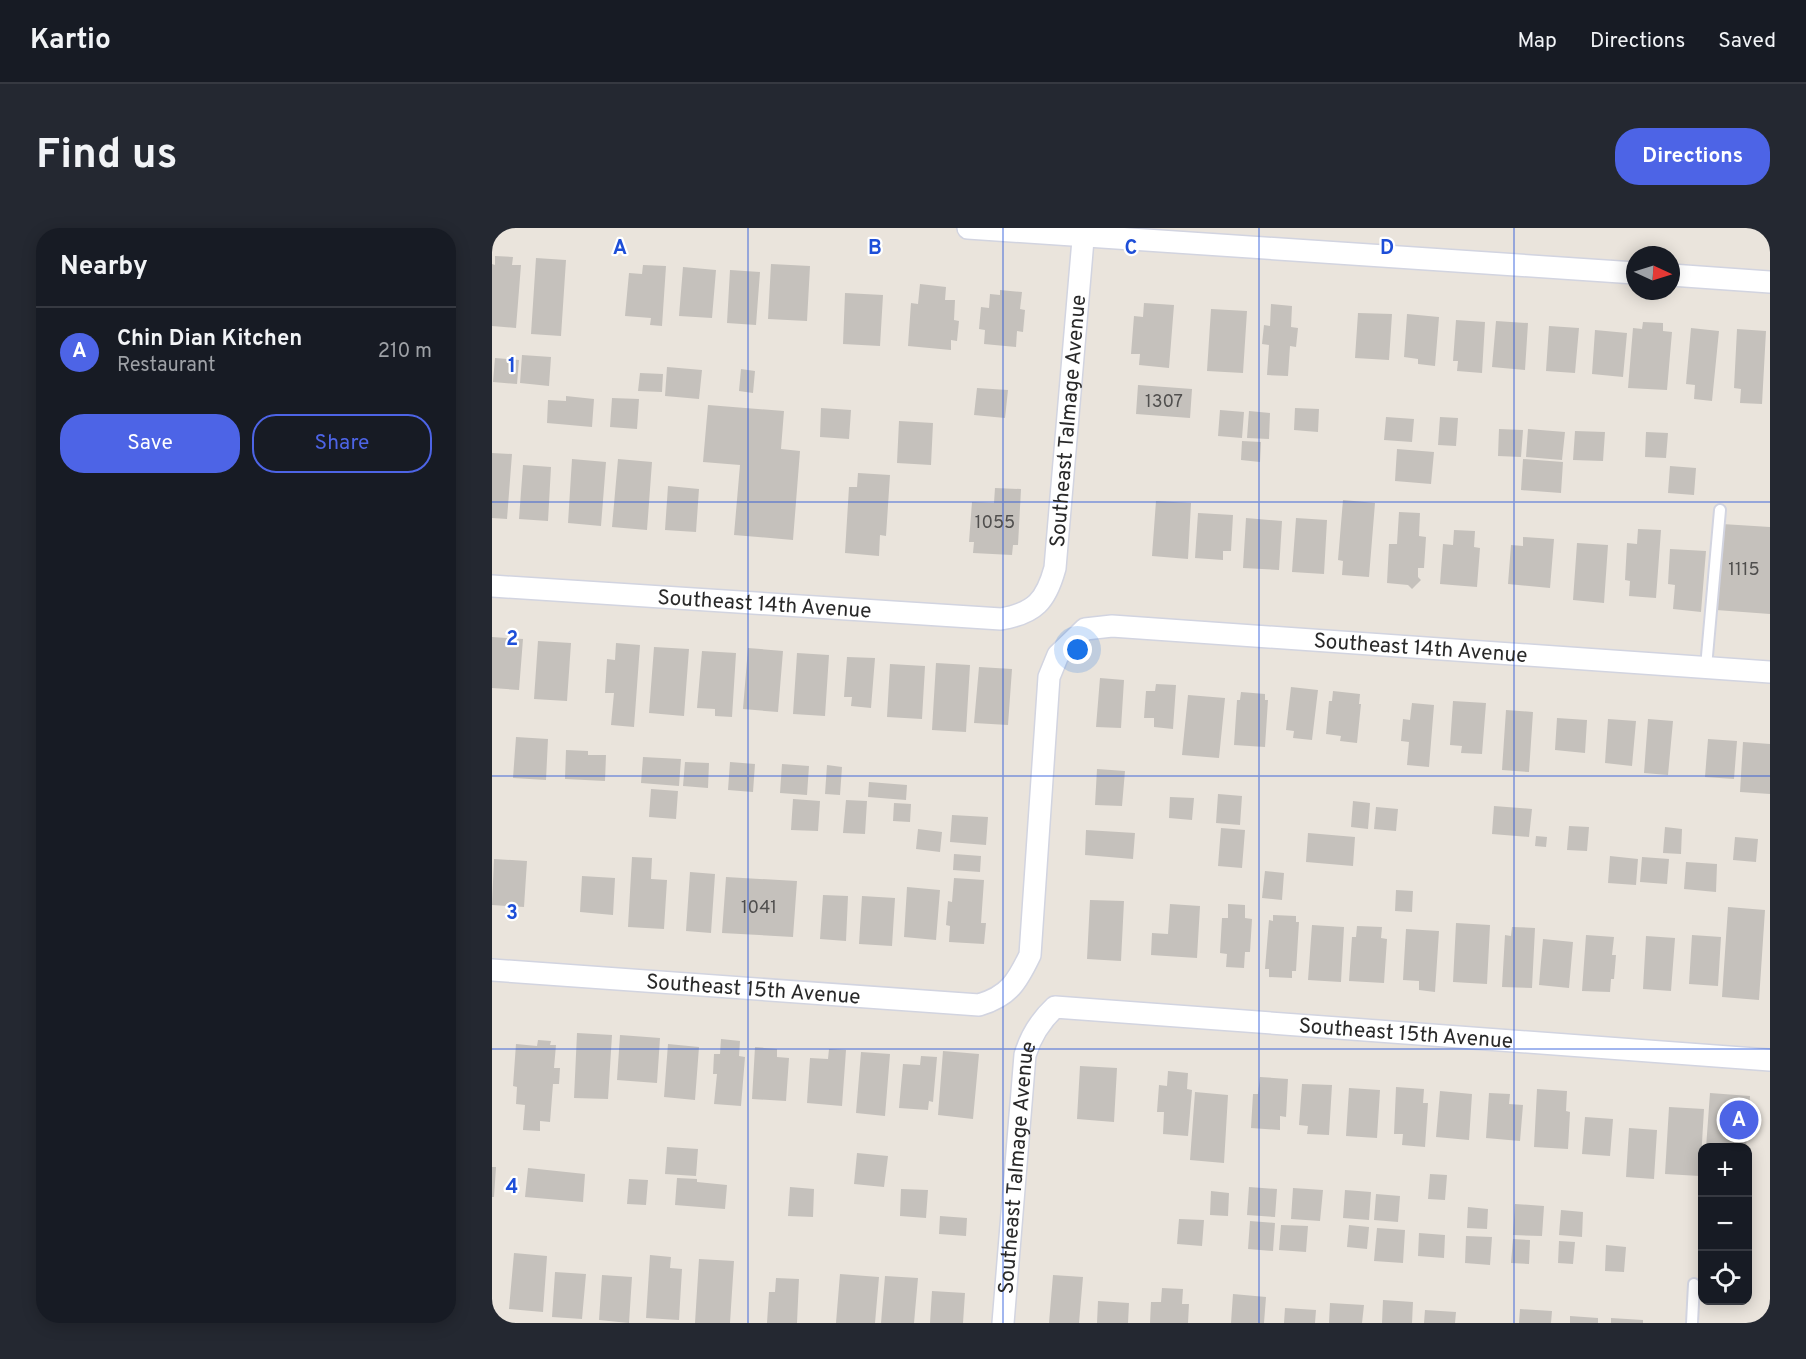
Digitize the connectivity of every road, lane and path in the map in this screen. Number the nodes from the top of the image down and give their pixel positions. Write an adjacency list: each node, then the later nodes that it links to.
1 (968, 228): 2 (street)
2 (1084, 232): 3 (street); 8 (street, Southeast Talmage Avenue)
3 (1626, 272)
4 (1680, 276): 5 (street)
5 (1770, 282)
6 (1720, 510): 9 (lane)
7 (492, 586): 8 (street, Southeast 14th Avenue)
8 (1035, 608)
9 (1706, 667): 10 (street, Southeast 14th Avenue); 12 (street, Southeast 14th Avenue)
10 (1770, 672)
11 (492, 970): 12 (street, Southeast 15th Avenue)
12 (1010, 989)
13 (1045, 1016): 14 (street, Southeast 15th Avenue); 16 (street, Southeast Talmage Avenue)
14 (1770, 1059)
15 (1694, 1284): 17 (lane)
16 (1003, 1323)
17 (1692, 1323)

